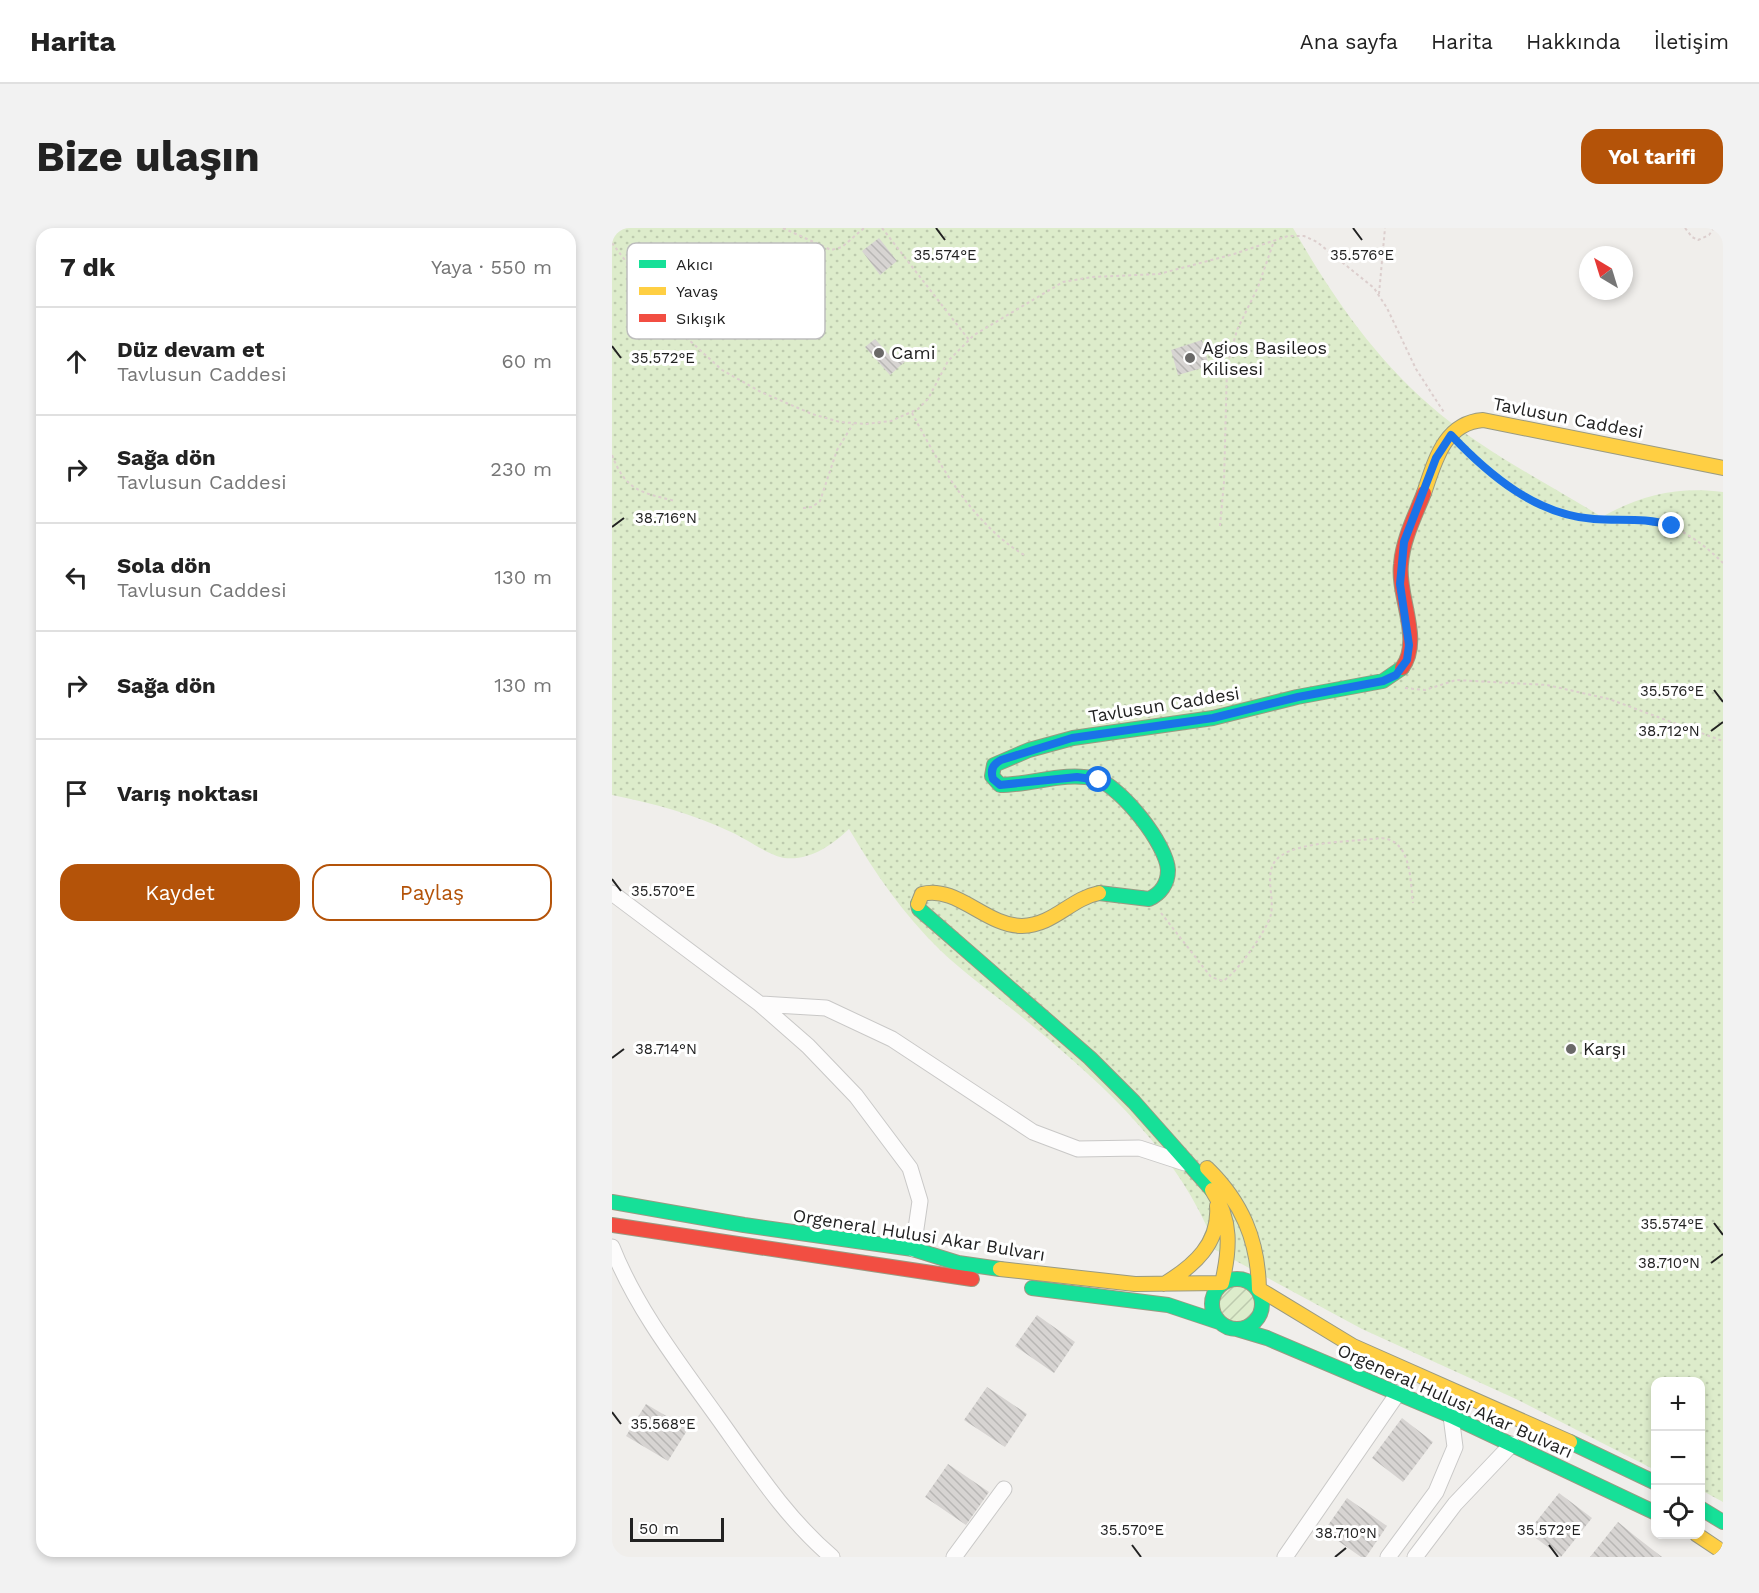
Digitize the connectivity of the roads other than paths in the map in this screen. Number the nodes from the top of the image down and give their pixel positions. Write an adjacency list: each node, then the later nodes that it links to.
1 (1723, 468): 4 (main road, Tavlusun Caddesi)
2 (615, 901): 3 (street)
3 (760, 1004): 5 (street); 10 (street)
4 (1170, 1141): 5 (main road); 13 (main road)
5 (1192, 1167): 6 (main road)
6 (1212, 1190): 11 (main road); 12 (main road)
7 (612, 1202): 10 (main road, Orgeneral Hulusi Akar Bulvarı)
8 (612, 1225): 14 (main road, Orgeneral Hulusi Akar Bulvarı)
9 (612, 1247): 26 (street)
10 (913, 1249): 12 (main road, Orgeneral Hulusi Akar Bulvarı)
11 (1222, 1283): 12 (main road, Orgeneral Hulusi Akar Bulvarı); 13 (main road); 14 (main road)
12 (1162, 1285)
13 (1259, 1289): 15 (main road); 19 (main road, Orgeneral Hulusi Akar Bulvarı)
14 (1219, 1322): 15 (main road)
15 (1237, 1329): 16 (main road, Orgeneral Hulusi Akar Bulvarı)
16 (1398, 1393): 17 (main road, Orgeneral Hulusi Akar Bulvarı); 28 (street)
17 (1451, 1416): 18 (main road, Orgeneral Hulusi Akar Bulvarı); 29 (street)
18 (1512, 1444): 21 (main road, Orgeneral Hulusi Akar Bulvarı); 30 (street)
19 (1651, 1481)
20 (1004, 1489): 27 (street)
21 (1651, 1511)
22 (1705, 1511): 23 (main road)
23 (1723, 1522)
24 (1704, 1539): 25 (main road)
25 (1723, 1552)
26 (832, 1557)
27 (954, 1557)
28 (1285, 1557)
29 (1388, 1557)
30 (1415, 1557)

